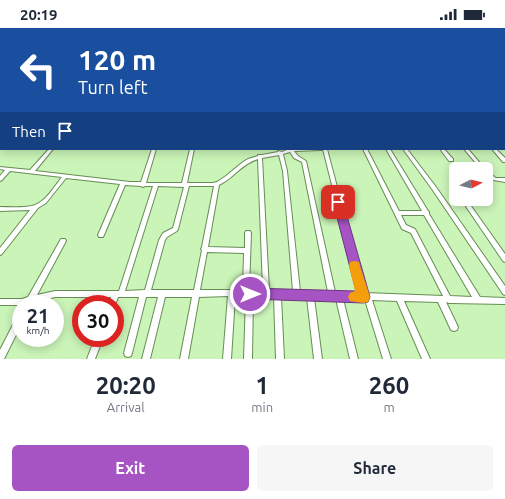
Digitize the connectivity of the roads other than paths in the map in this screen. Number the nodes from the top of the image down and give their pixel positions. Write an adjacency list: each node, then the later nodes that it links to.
1 (50, 150): 19 (street)
2 (154, 150): 26 (street)
3 (192, 150): 28 (street)
4 (292, 150): 12 (street); 54 (street)
5 (325, 150): 55 (street)
6 (366, 150): 32 (street)
7 (389, 150): 33 (street)
8 (406, 150): 41 (street)
9 (443, 150): 14 (street)
10 (467, 150): 16 (street)
11 (495, 150): 15 (street)
12 (280, 152): 13 (street); 52 (street)
13 (260, 156): 25 (street); 42 (street)
14 (451, 160)
15 (505, 161)
16 (477, 162)
17 (0, 168): 18 (street)
18 (9, 169): 19 (street); 22 (street)
19 (31, 172): 20 (street)
20 (65, 176): 24 (street); 30 (street)
21 (493, 178): 23 (street)
22 (0, 179)
23 (505, 180)
24 (123, 183): 26 (street); 35 (street)
25 (217, 184): 28 (street); 37 (street)
26 (143, 185): 27 (street)
27 (156, 185): 28 (street); 43 (street)
28 (186, 185): 44 (street)
29 (469, 207): 40 (street)
30 (35, 208): 31 (street); 39 (street)
31 (0, 209)
32 (397, 213): 33 (street); 58 (street)
33 (427, 213): 59 (street)
34 (248, 233): 38 (street)
35 (101, 234)
36 (63, 241): 50 (street)
37 (204, 249): 38 (street); 46 (street)
38 (247, 250): 48 (street)
39 (0, 252)
40 (505, 259)
41 (505, 292)
42 (266, 293): 48 (street); 49 (street)
43 (118, 294): 44 (street); 51 (street)
44 (145, 294): 45 (street); 66 (street)
45 (162, 294): 46 (street); 69 (street)
46 (196, 294): 47 (street); 70 (street)
47 (232, 294): 48 (street); 71 (street)
48 (248, 294): 72 (street)
49 (277, 294): 52 (street); 73 (street)
50 (33, 295)
51 (53, 295)
52 (297, 295): 53 (street)
53 (310, 295): 54 (street); 74 (street)
54 (336, 296): 55 (street); 75 (street)
55 (366, 297): 56 (street); 76 (street)
56 (399, 298): 57 (street); 77 (street)
57 (441, 300): 58 (street); 63 (street)
58 (449, 300): 59 (street)
59 (478, 300): 60 (street)
60 (505, 301)
61 (0, 302): 62 (street)
62 (12, 303)
63 (454, 327)
64 (12, 335): 67 (street)
65 (96, 347): 68 (street)
66 (128, 353)
67 (0, 358)
68 (91, 359)
69 (146, 359)
70 (184, 359)
71 (227, 359)
72 (248, 359)
73 (280, 359)
74 (318, 359)
75 (354, 359)
76 (386, 359)
77 (426, 359)

